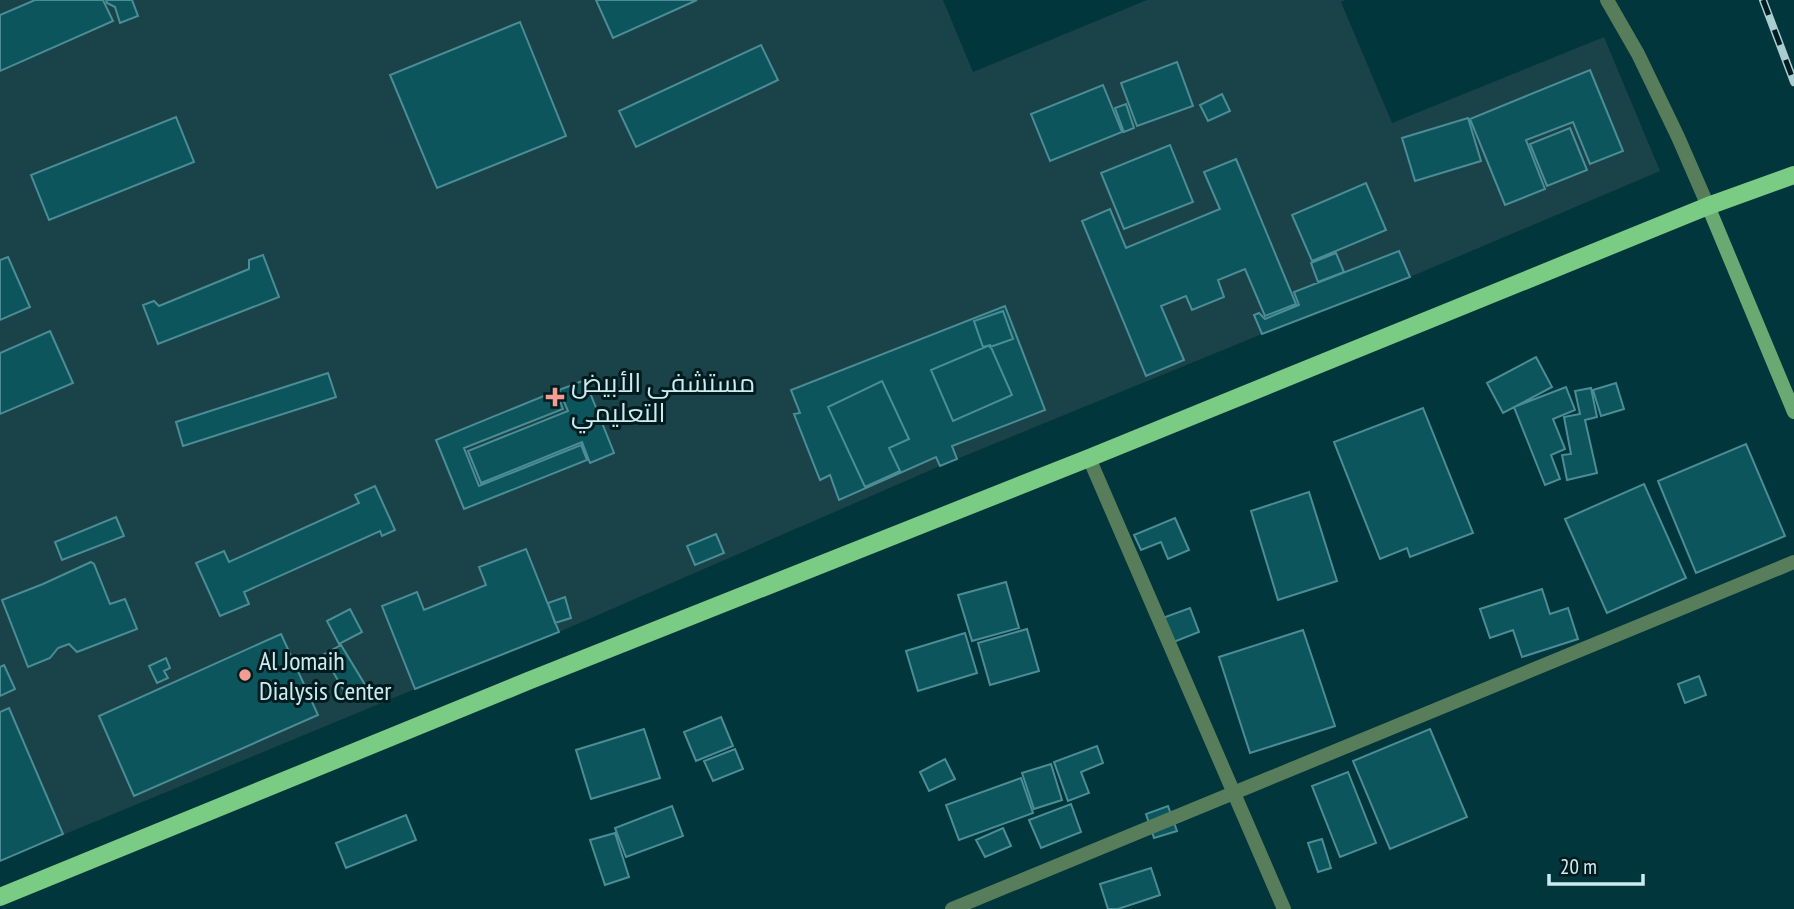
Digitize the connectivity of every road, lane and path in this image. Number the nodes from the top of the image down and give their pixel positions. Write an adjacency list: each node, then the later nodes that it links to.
1 (1607, 0): 3 (street)
2 (1794, 175): 3 (main road)
3 (1708, 206): 4 (main road); 5 (main road)
4 (1794, 412)
5 (1089, 458): 7 (street); 8 (main road)
6 (1794, 562): 7 (street)
7 (1233, 792): 9 (street); 10 (street)
8 (0, 897)
9 (952, 909)
10 (1284, 909)

